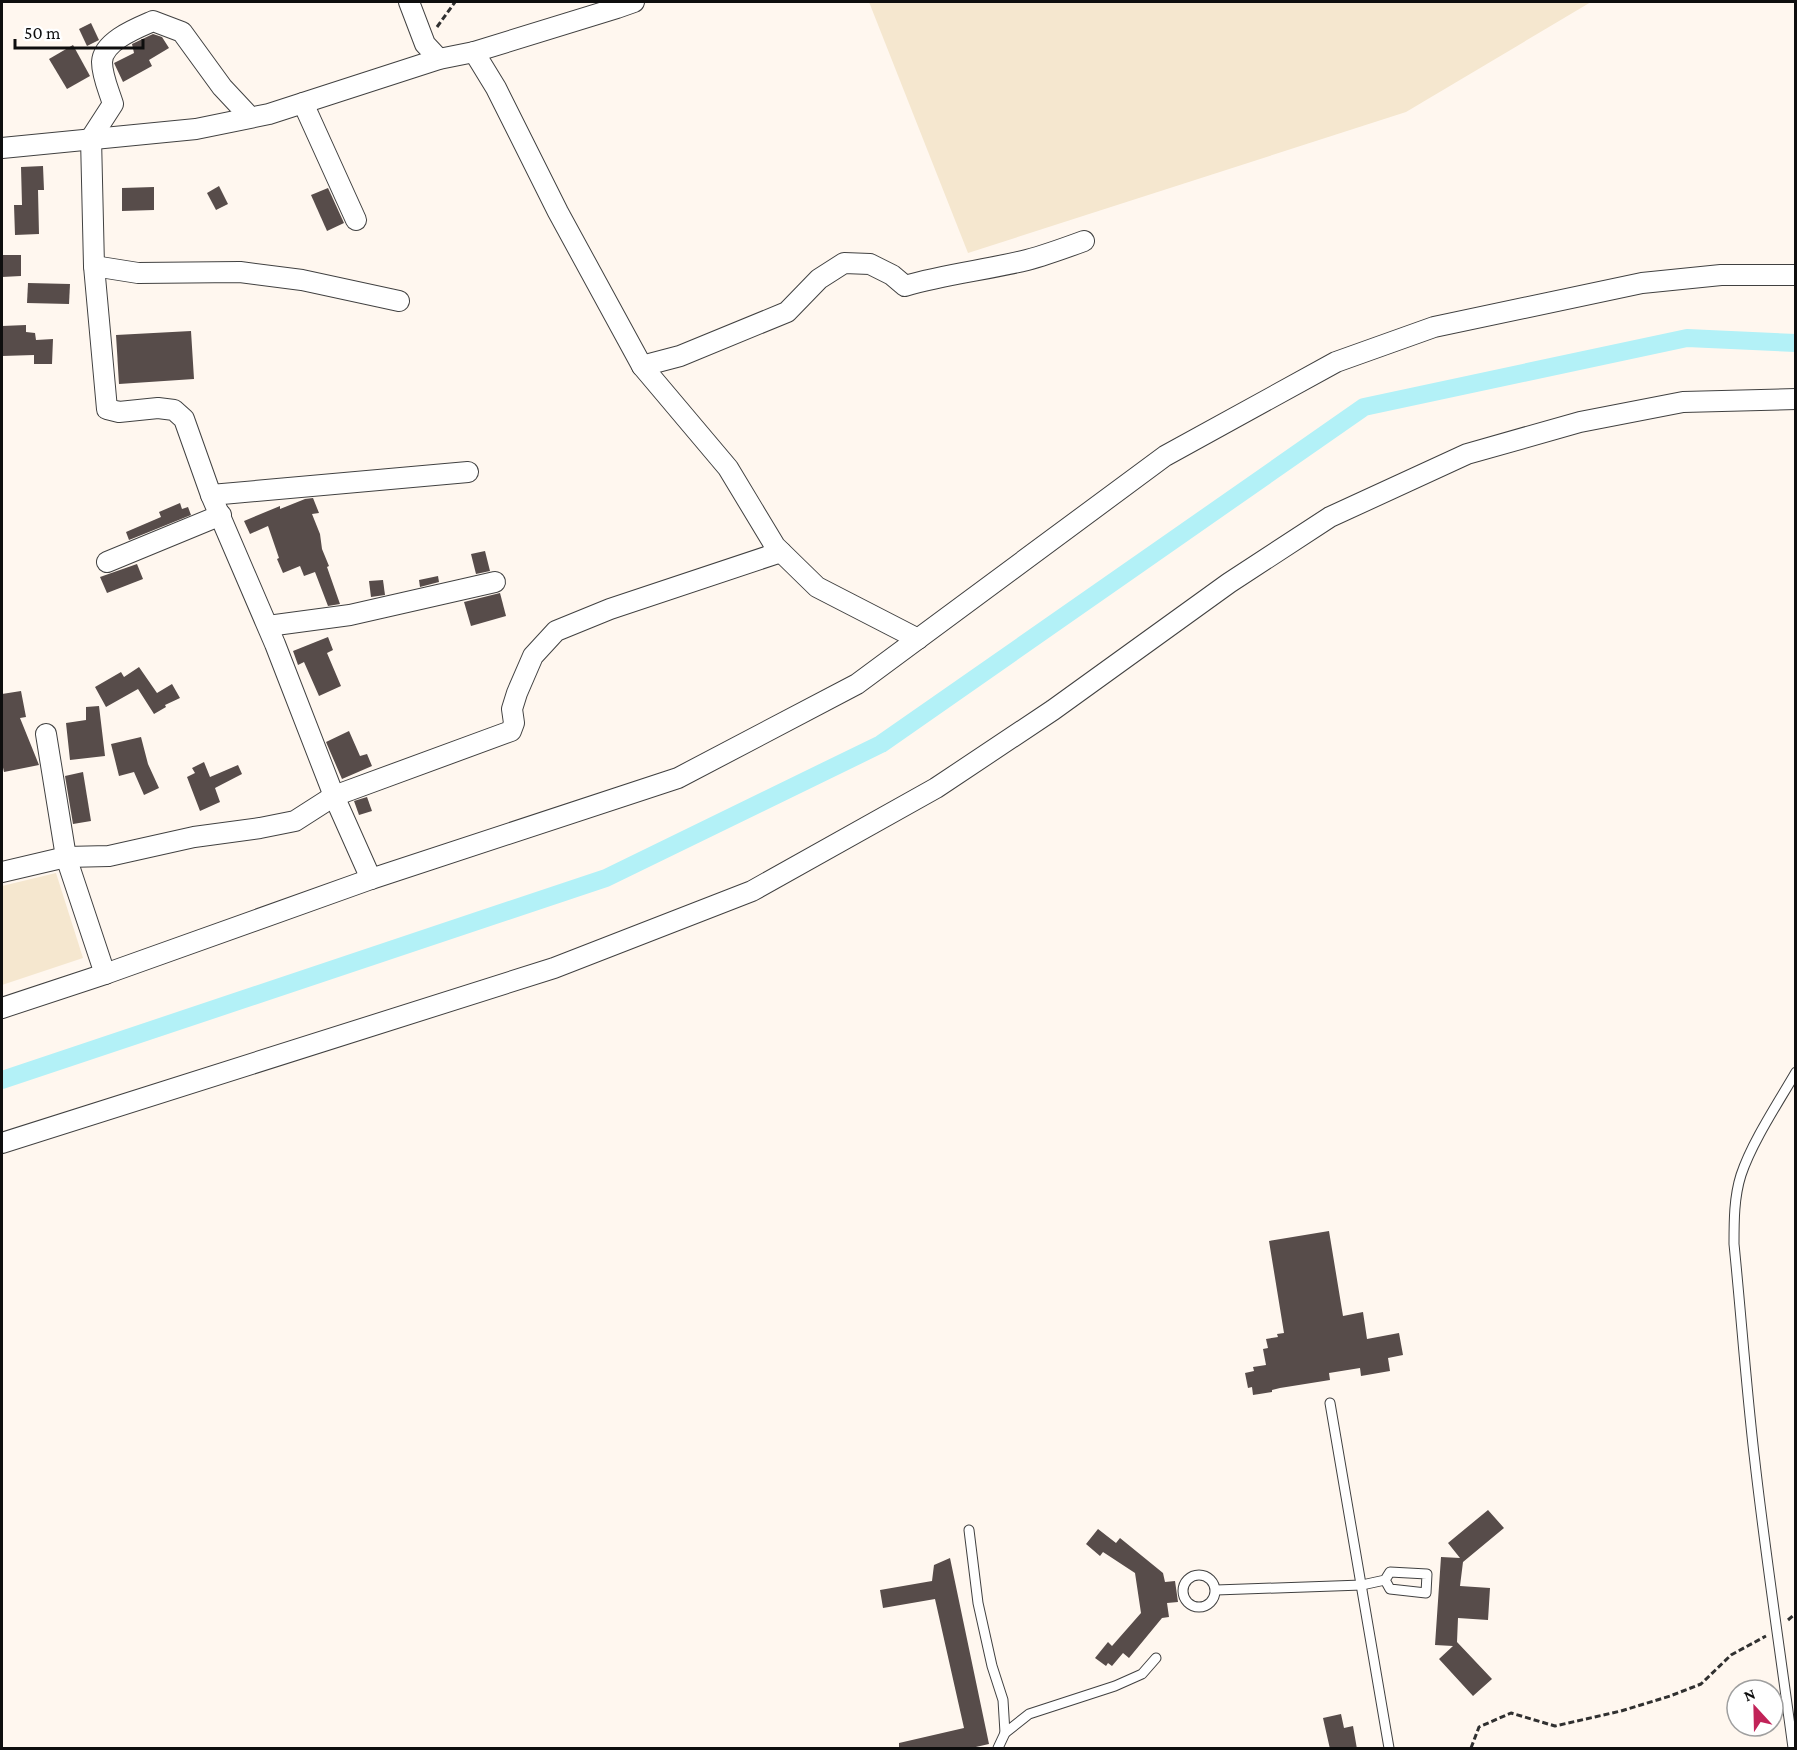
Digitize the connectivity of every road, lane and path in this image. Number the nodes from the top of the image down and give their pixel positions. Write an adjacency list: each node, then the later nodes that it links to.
1 (409, 2): 4 (street)
2 (455, 2): 4 (path)
3 (634, 2): 5 (street)
4 (424, 44): 6 (street)
5 (474, 52): 6 (street); 16 (street)
6 (439, 59): 7 (street)
7 (303, 103): 8 (street); 11 (street)
8 (250, 117): 9 (street); 9 (street)
9 (91, 138): 10 (street); 13 (street)
10 (2, 148)
11 (356, 220)
12 (1084, 242): 16 (street)
13 (94, 266): 15 (street); 19 (street)
14 (1796, 275): 25 (street)
15 (399, 301)
16 (642, 366): 21 (street)
17 (1796, 399): 34 (street)
18 (468, 472): 19 (street)
19 (211, 495): 20 (street)
20 (221, 515): 22 (street); 24 (street)
21 (781, 552): 25 (street); 27 (street)
22 (107, 562)
23 (495, 582): 24 (street)
24 (268, 626): 27 (street)
25 (918, 639): 30 (street)
26 (46, 734): 28 (street)
27 (334, 796): 28 (street); 30 (street)
28 (66, 857): 29 (street); 31 (street)
29 (2, 872)
30 (371, 879): 31 (street)
31 (105, 974): 32 (street)
32 (2, 1008)
33 (1796, 1072): 41 (lane)
34 (2, 1143)
35 (1330, 1403): 38 (lane)
36 (969, 1530): 43 (lane)
37 (1385, 1580): 38 (lane)
38 (1362, 1585): 39 (lane); 45 (lane)
39 (1216, 1590)
40 (1796, 1613): 41 (path)
41 (1777, 1630): 46 (path); 47 (lane)
42 (1156, 1658): 43 (lane)
43 (1005, 1733): 44 (lane)
44 (998, 1749)
45 (1389, 1749)
46 (1471, 1749)
47 (1793, 1749)

